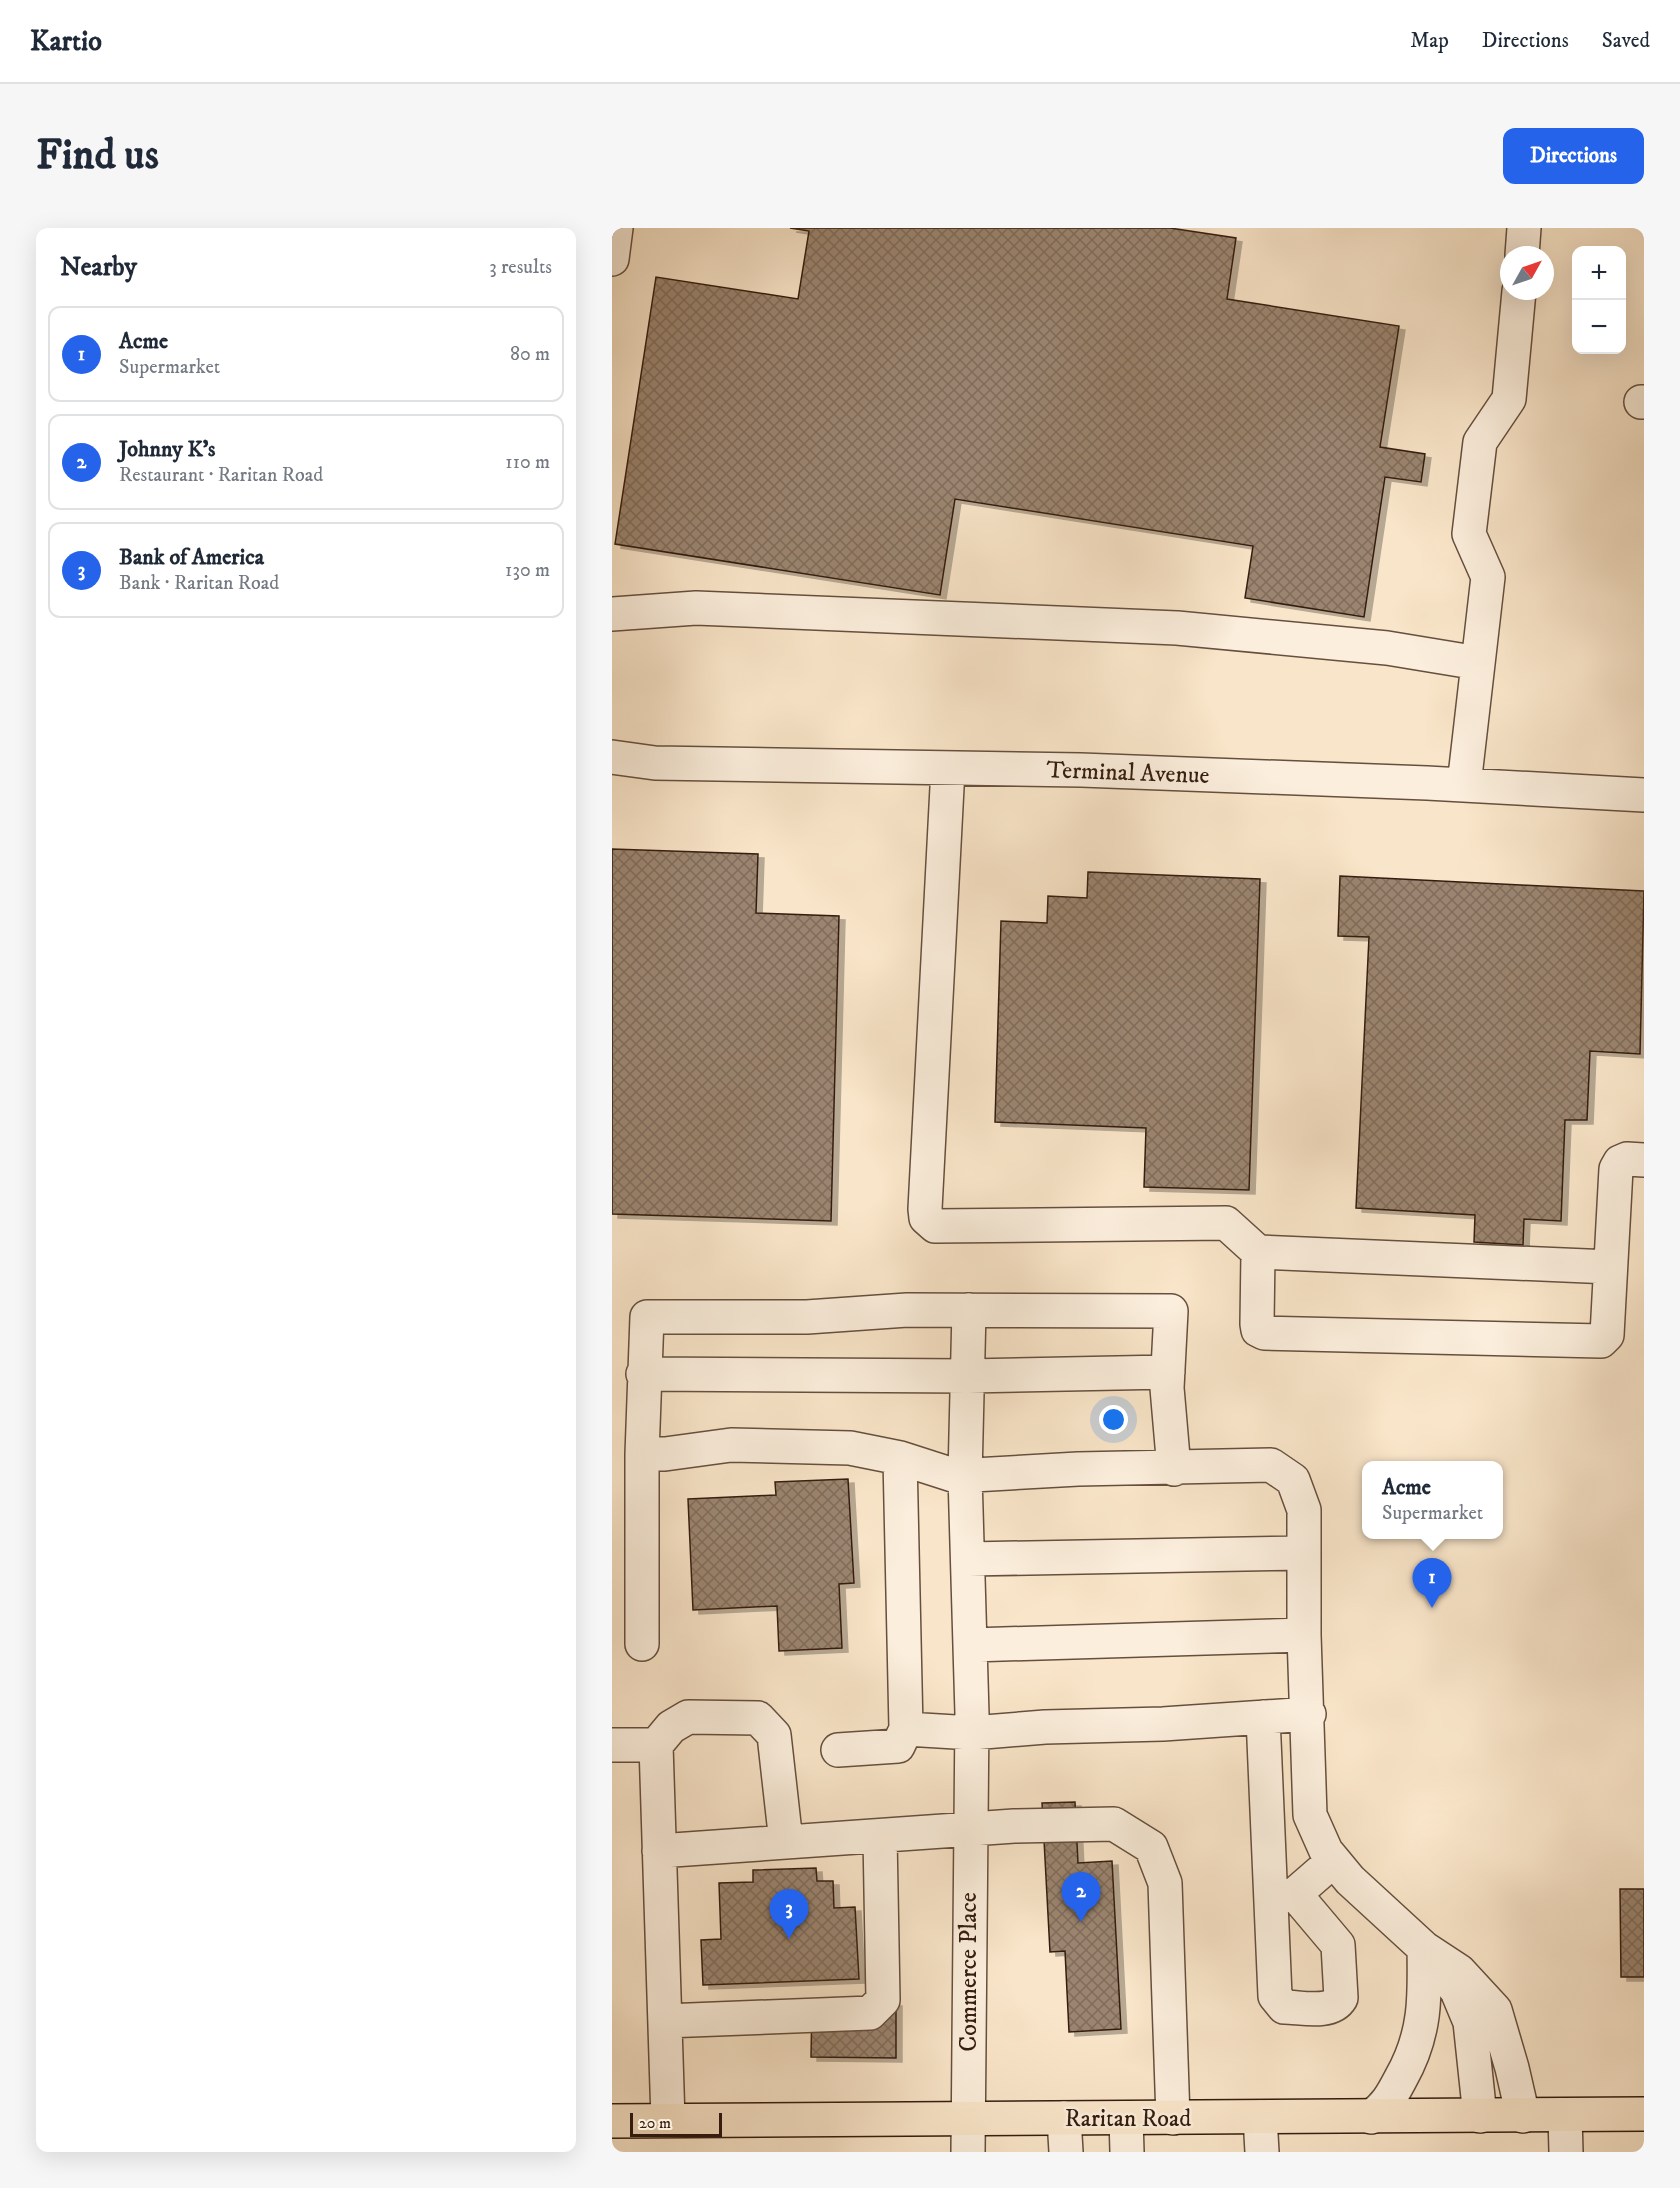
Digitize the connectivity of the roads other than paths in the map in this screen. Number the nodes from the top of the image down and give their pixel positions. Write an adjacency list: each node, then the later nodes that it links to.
1 (616, 228): 4 (street)
2 (1524, 228): 3 (street)
3 (1523, 246)
4 (612, 259)
5 (1518, 300): 7 (street)
6 (612, 614): 7 (street)
7 (1478, 663): 10 (street)
8 (612, 758): 9 (street, Terminal Avenue)
9 (948, 768): 10 (street, Terminal Avenue); 13 (street)
10 (1464, 785): 11 (street, Terminal Avenue)
11 (1644, 795)
12 (1644, 1160): 14 (street)
13 (1258, 1251): 14 (street); 14 (street)
14 (1610, 1267)
15 (969, 1310): 16 (street); 17 (street); 18 (street, Commerce Place)
16 (1168, 1372): 18 (street); 21 (street)
17 (643, 1374): 18 (street); 19 (street)
18 (968, 1376): 22 (street, Commerce Place)
19 (642, 1454): 20 (street); 26 (street)
20 (900, 1458): 22 (street); 30 (street)
21 (1174, 1469): 22 (street); 23 (street)
22 (965, 1476): 24 (street, Commerce Place)
23 (1305, 1553): 24 (street); 25 (street)
24 (969, 1559): 27 (street, Commerce Place)
25 (1304, 1635): 27 (street); 28 (street)
26 (642, 1644)
27 (972, 1645): 31 (street, Commerce Place)
28 (1309, 1714): 29 (street); 39 (street)
29 (1263, 1717): 31 (street); 39 (street)
30 (906, 1730): 31 (street); 34 (street)
31 (972, 1733): 35 (street, Commerce Place)
32 (612, 1745): 33 (street)
33 (656, 1745): 37 (street); 38 (street)
34 (838, 1750)
35 (970, 1827): 36 (street); 50 (street); 51 (street, Commerce Place)
36 (880, 1836): 37 (street); 41 (street)
37 (786, 1842): 38 (street)
38 (659, 1851): 41 (street)
39 (1333, 1861): 40 (street)
40 (1424, 1948): 44 (street); 45 (street); 47 (street)
41 (665, 2020): 52 (street)
42 (1644, 2114): 43 (main road, Raritan Road)
43 (1565, 2115): 45 (main road, Raritan Road); 58 (street)
44 (1480, 2116): 45 (main road, Raritan Road); 47 (main road, Raritan Road)
45 (1522, 2116)
46 (1260, 2117): 47 (main road, Raritan Road); 50 (main road, Raritan Road); 57 (street)
47 (1371, 2117)
48 (1064, 2118): 49 (main road, Raritan Road); 51 (main road, Raritan Road); 55 (street)
49 (1126, 2118): 50 (main road, Raritan Road); 56 (street)
50 (1173, 2118)
51 (967, 2119): 52 (main road, Raritan Road); 54 (street, Commerce Place)
52 (668, 2120): 53 (main road, Raritan Road)
53 (612, 2121)
54 (968, 2152)
55 (1066, 2152)
56 (1127, 2152)
57 (1262, 2152)
58 (1566, 2152)

